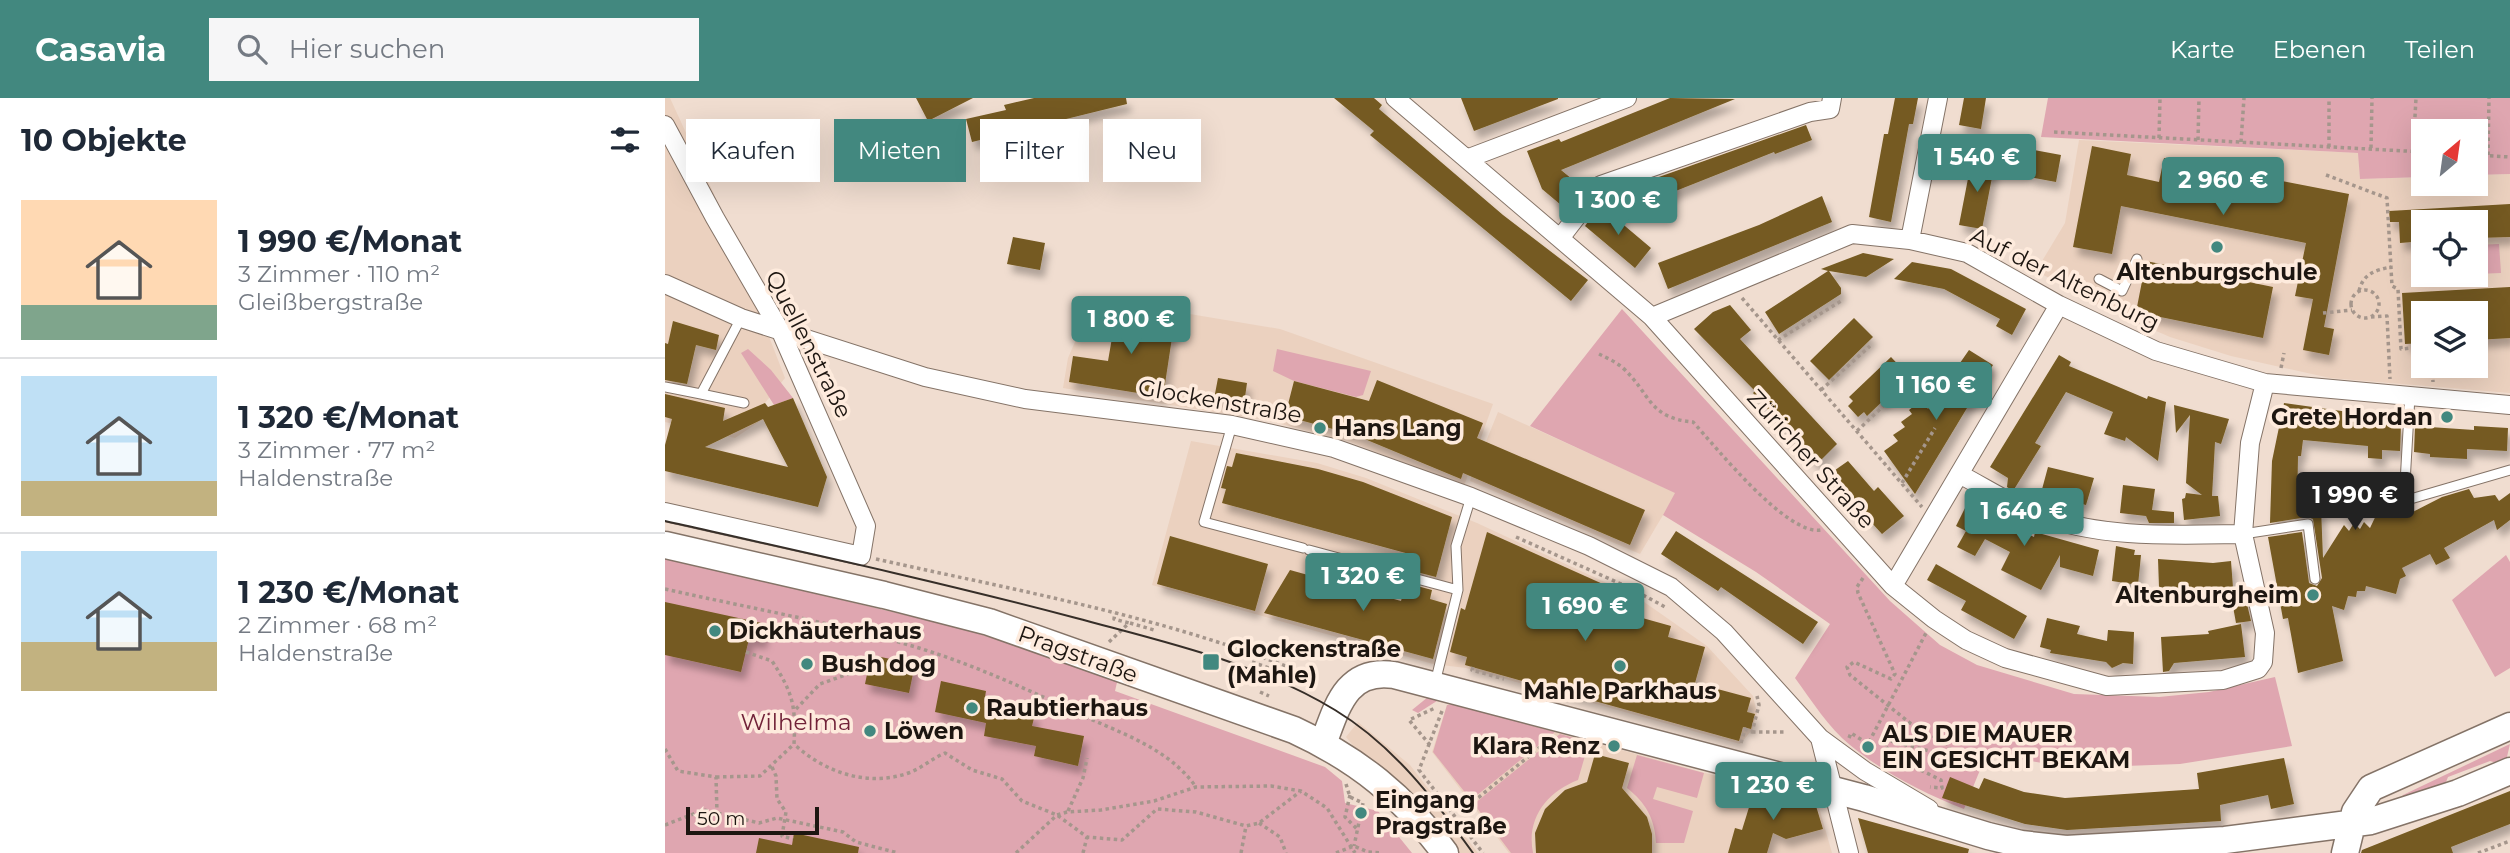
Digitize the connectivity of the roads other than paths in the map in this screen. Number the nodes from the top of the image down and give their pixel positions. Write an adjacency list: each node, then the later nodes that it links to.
1 (1395, 98): 6 (street, Züricher Straße)
2 (1627, 98): 6 (street)
3 (1832, 98): 7 (street)
4 (1938, 98): 8 (street)
5 (665, 125): 15 (street, Quellenstraße)
6 (1469, 158): 7 (street, Züricher Straße)
7 (1561, 237): 13 (street, Züricher Straße)
8 (1910, 240): 12 (street, Auf der Altenburg); 13 (street, Auf der Altenburg)
9 (2137, 259): 10 (lane)
10 (2099, 279)
11 (665, 284): 14 (street, Glockenstraße)
12 (2059, 305): 16 (street, Auf der Altenburg); 24 (street)
13 (1652, 317): 30 (street, Züricher Straße)
14 (741, 318): 15 (street, Glockenstraße); 18 (lane)
15 (781, 332): 22 (street, Glockenstraße); 26 (street, Quellenstraße)
16 (2265, 383): 19 (street, Auf der Altenburg); 27 (street)
17 (665, 387): 18 (lane)
18 (701, 394): 20 (lane)
19 (2410, 396): 21 (street, Auf der Altenburg); 23 (lane)
20 (744, 402)
21 (2510, 405)
22 (1232, 425): 25 (street, Glockenstraße); 31 (lane)
23 (2510, 470)
24 (1959, 474): 27 (street); 30 (street)
25 (1471, 497): 31 (lane); 34 (street, Glockenstraße)
26 (665, 512)
27 (2243, 534): 29 (lane); 30 (street, Züricher Straße)
28 (665, 545): 35 (street, Pragstraße)
29 (2315, 579)
30 (1893, 586)
31 (1458, 590): 32 (lane)
32 (1435, 685): 35 (street); 37 (street)
33 (2510, 726): 39 (street)
34 (1820, 738): 37 (street, Glockenstraße); 38 (street, Glockenstraße)
35 (1323, 744): 43 (street, Pragstraße)
36 (2510, 771): 39 (street)
37 (1831, 789): 38 (street); 44 (street, Glockenstraße)
38 (1958, 825): 41 (street)
39 (2351, 825): 40 (street); 45 (street)
40 (2220, 847): 42 (street)
41 (2019, 848): 42 (street)
42 (2087, 851)
43 (1445, 853)
44 (1849, 853)
45 (2345, 853)

